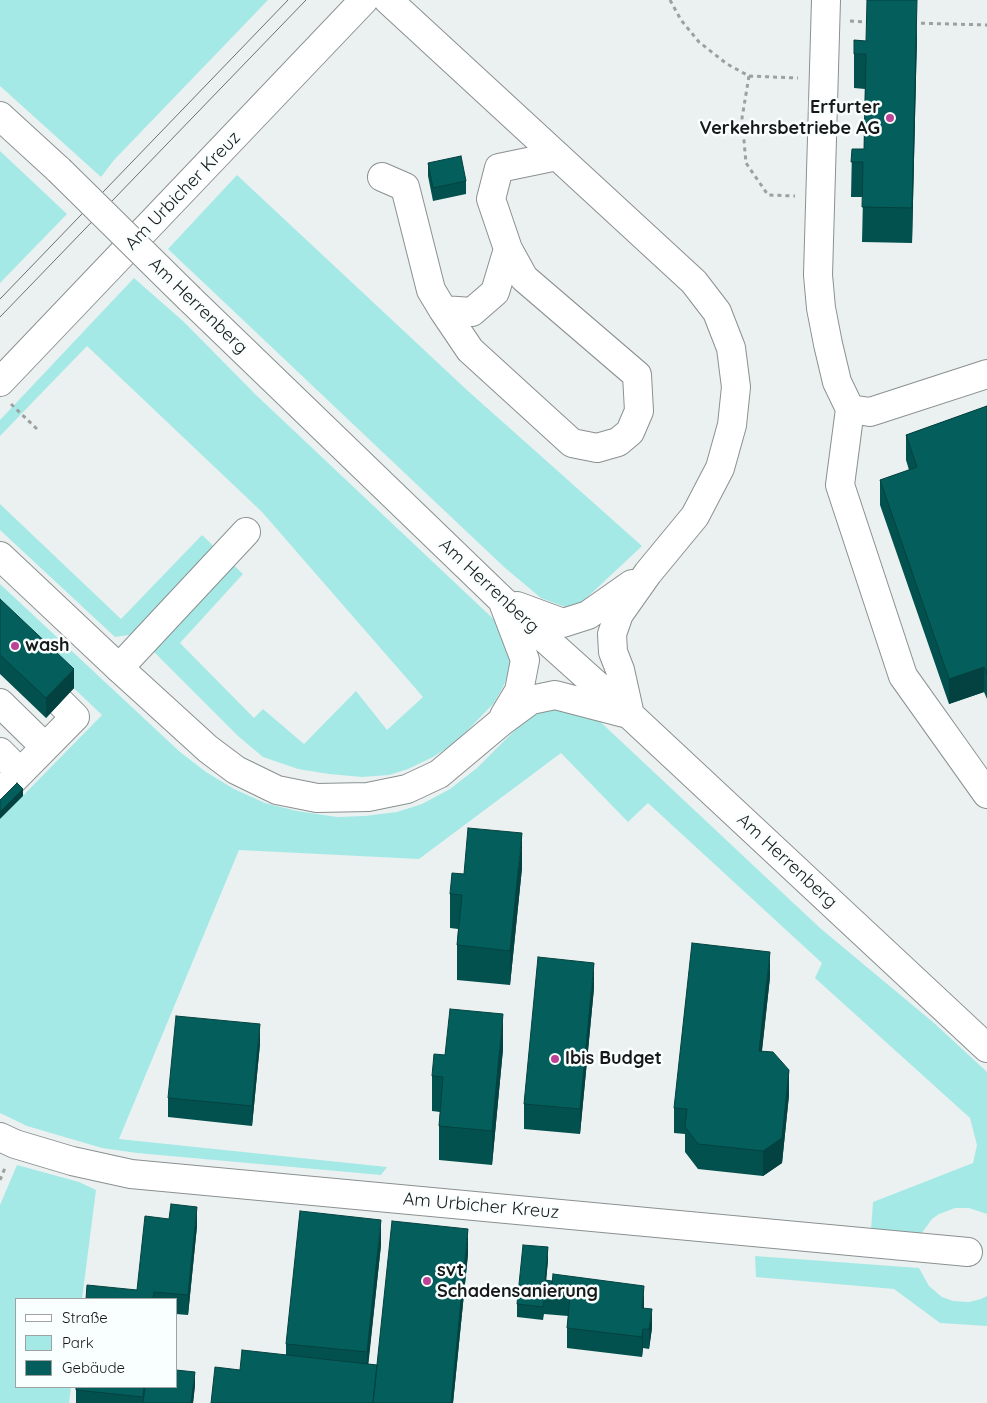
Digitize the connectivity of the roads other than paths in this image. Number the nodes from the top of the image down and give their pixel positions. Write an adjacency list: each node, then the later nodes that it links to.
1 (364, 0): 10 (main road, Am Urbicher Kreuz)
2 (388, 0): 5 (main road)
3 (826, 10): 11 (main road)
4 (0, 116): 15 (main road, Am Herrenberg, bridge)
5 (557, 156): 7 (main road); 14 (main road)
6 (382, 178): 8 (main road)
7 (508, 249): 8 (main road); 8 (main road)
8 (443, 310)
9 (987, 374): 11 (main road)
10 (3, 391)
11 (850, 409): 24 (main road)
12 (246, 532): 16 (main road)
13 (0, 556): 16 (main road)
14 (648, 573): 15 (main road); 19 (main road)
15 (503, 600): 19 (main road, Am Herrenberg); 20 (main road)
16 (119, 668): 20 (main road)
17 (0, 703): 23 (main road)
18 (61, 703): 23 (main road)
19 (630, 715): 20 (main road); 25 (main road, Am Herrenberg)
20 (501, 722)
21 (0, 727): 23 (main road)
22 (0, 752): 23 (main road)
23 (17, 774)
24 (987, 794)
25 (987, 1048)
26 (0, 1137): 27 (main road, Am Urbicher Kreuz)
27 (968, 1252)

